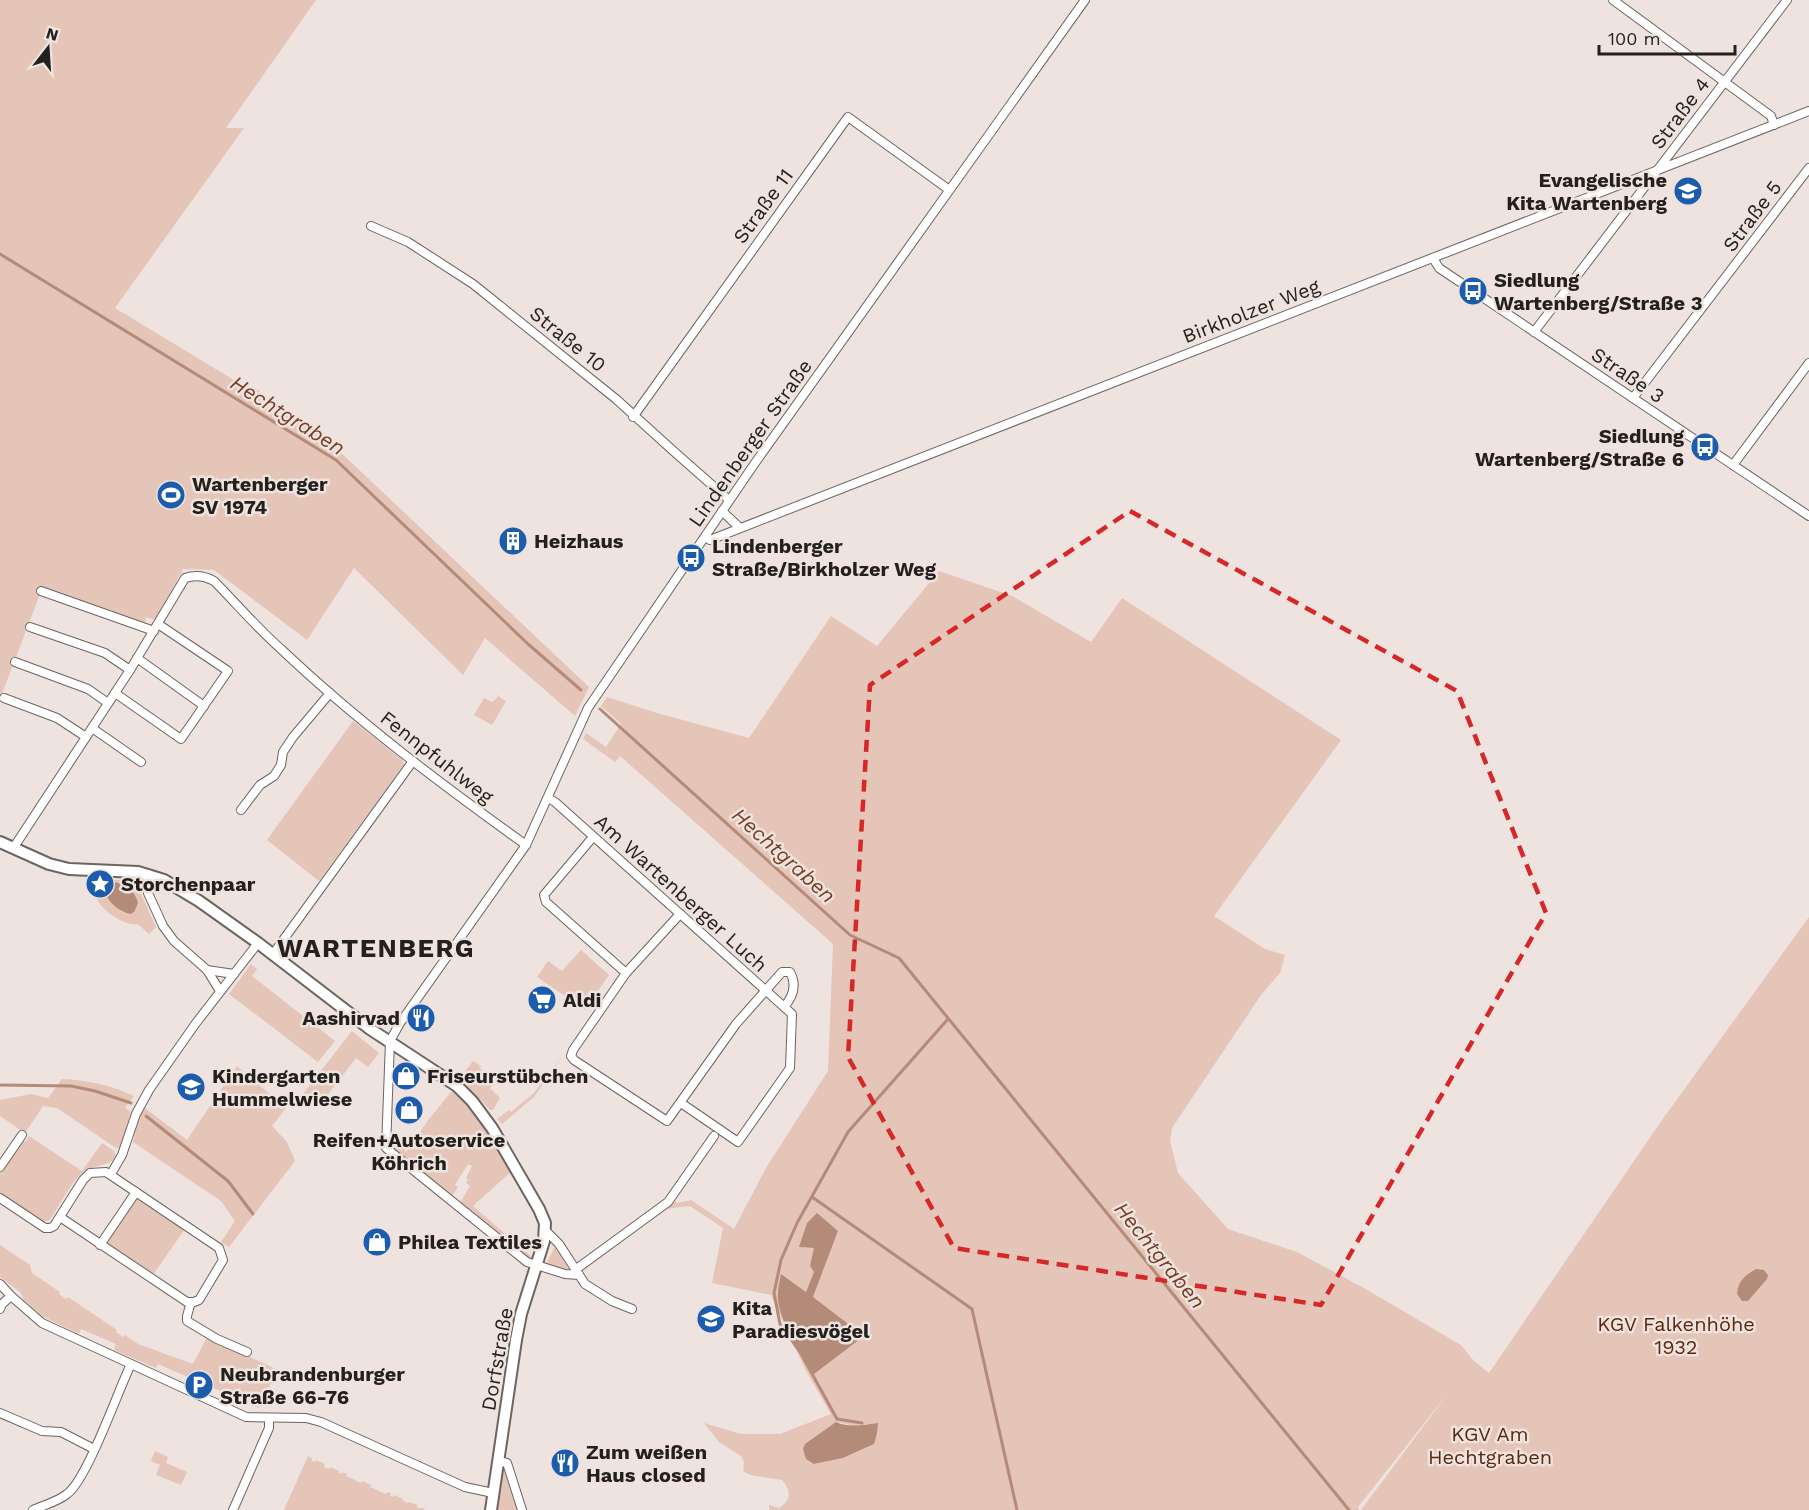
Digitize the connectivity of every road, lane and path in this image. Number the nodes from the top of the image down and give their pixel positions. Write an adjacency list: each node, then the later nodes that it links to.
1 (1085, 0): 9 (street, Lindenberger Straße)
2 (1613, 0): 4 (street)
3 (1787, 0): 4 (street, Straße 4)
4 (1725, 82): 6 (street); 8 (street, Straße 4)
5 (1809, 111): 6 (street, Birkholzer Weg)
6 (1774, 125): 8 (street, Birkholzer Weg)
7 (1809, 168): 14 (street, Straße 5)
8 (1657, 171): 11 (street, Birkholzer Weg); 12 (street, Straße 4)
9 (948, 189): 15 (street, Straße 11); 17 (street, Lindenberger Straße)
10 (371, 226): 15 (street, Straße 10)
11 (1433, 258): 12 (street, Straße 3); 20 (street, Birkholzer Weg)
12 (1534, 332): 14 (street, Straße 3)
13 (1809, 363): 16 (street)
14 (1633, 398): 16 (street, Straße 3)
15 (633, 417): 17 (street, Straße 10)
16 (1733, 465): 19 (street, Straße 3)
17 (729, 500): 18 (street, Lindenberger Straße)
18 (722, 511): 20 (street); 21 (street, Lindenberger Straße)
19 (1809, 516)
20 (740, 528): 21 (street, Birkholzer Weg)
21 (705, 537): 37 (street, Lindenberger Straße)
22 (41, 591): 24 (street)
23 (30, 627): 27 (street)
24 (156, 627): 25 (street, Fennpfuhlweg); 29 (street, Fennpfuhlweg); 32 (street)
25 (137, 658): 27 (street, Fennpfuhlweg); 32 (street)
26 (15, 662): 31 (street)
27 (130, 670): 28 (street, Fennpfuhlweg)
28 (115, 693): 31 (street, Fennpfuhlweg); 32 (street)
29 (330, 693): 35 (street, Fennpfuhlweg); 38 (street)
30 (4, 698): 34 (street)
31 (108, 703): 33 (street, Fennpfuhlweg)
32 (204, 706)
33 (92, 728): 34 (street, Fennpfuhlweg); 36 (street)
34 (86, 737): 42 (street, Fennpfuhlweg)
35 (412, 761): 41 (street, Fennpfuhlweg); 46 (street)
36 (141, 762)
37 (548, 798): 39 (street, Am Wartenberger Luch); 41 (street, Lindenberger Straße)
38 (241, 810)
39 (593, 837): 44 (street, Am Wartenberger Luch); 48 (street)
40 (0, 842): 42 (main road)
41 (526, 846): 53 (street, Lindenberger Straße)
42 (14, 847): 43 (main road)
43 (148, 874): 45 (main road); 47 (street)
44 (680, 914): 48 (street); 50 (street, Am Wartenberger Luch)
45 (258, 942): 46 (main road); 49 (street)
46 (273, 954): 53 (main road)
47 (207, 970): 49 (street); 51 (street)
48 (626, 973): 54 (street)
49 (234, 974): 51 (street)
50 (766, 990): 52 (street); 52 (street, Am Wartenberger Luch); 54 (street)
51 (220, 991): 58 (street)
52 (784, 1006): 54 (street)
53 (390, 1041): 62 (main road); 64 (street)
54 (681, 1103)
55 (22, 1135): 57 (street)
56 (714, 1136): 65 (street)
57 (0, 1167)
58 (111, 1174): 59 (street); 61 (street)
59 (136, 1192): 63 (street); 68 (street)
60 (0, 1198): 61 (street)
61 (60, 1217): 63 (street)
62 (546, 1231): 64 (main road, Dorfstraße); 65 (street)
63 (100, 1245): 68 (street)
64 (532, 1263): 65 (street); 76 (main road, Dorfstraße)
65 (577, 1273): 70 (street)
66 (0, 1284): 67 (street)
67 (11, 1296): 69 (street); 72 (street)
68 (191, 1302): 71 (street)
69 (0, 1309)
70 (632, 1309)
71 (247, 1352)
72 (131, 1364): 74 (street); 75 (street)
73 (0, 1413): 75 (street)
74 (270, 1418): 77 (street); 79 (street)
75 (94, 1449): 78 (street)
76 (498, 1461): 77 (main road, Dorfstraße); 81 (street)
77 (493, 1493): 80 (main road, Dorfstraße)
78 (33, 1510)
79 (233, 1510)
80 (491, 1510)
81 (522, 1510)

